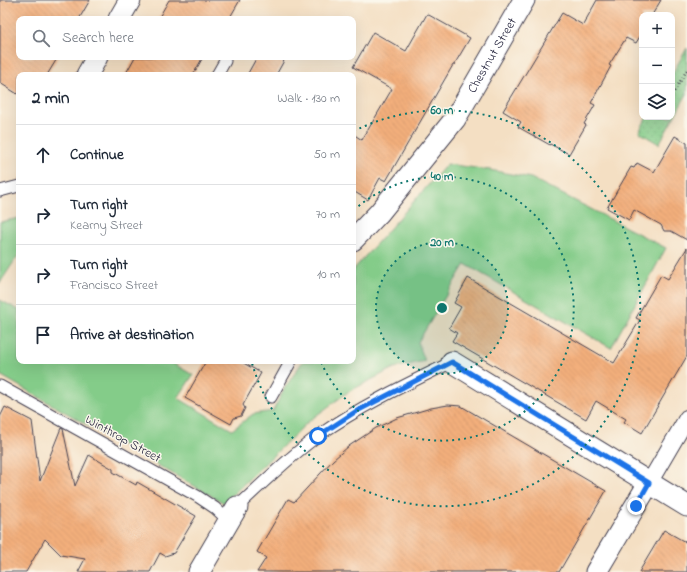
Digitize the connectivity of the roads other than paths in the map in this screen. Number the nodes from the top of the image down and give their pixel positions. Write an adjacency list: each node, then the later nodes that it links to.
1 (130, 0): 3 (street)
2 (524, 0): 10 (street, Chestnut Street)
3 (121, 16)
4 (95, 60): 6 (street)
5 (225, 61): 7 (lane)
6 (89, 72)
7 (219, 72)
8 (16, 187): 9 (lane)
9 (0, 191)
10 (356, 237)
11 (452, 362): 16 (street); 18 (lane)
12 (290, 364): 14 (lane)
13 (0, 386): 18 (lane, Winthrop Street)
14 (271, 397)
15 (687, 418): 16 (street)
16 (649, 483): 17 (street); 20 (street)
17 (687, 506)
18 (233, 514): 19 (street)
19 (199, 572)
20 (596, 572)

